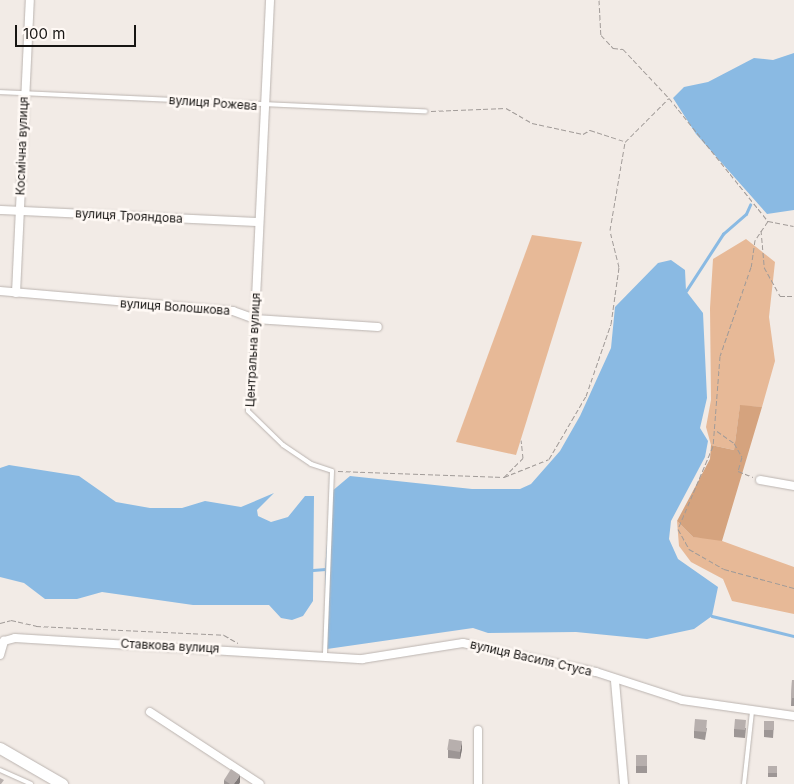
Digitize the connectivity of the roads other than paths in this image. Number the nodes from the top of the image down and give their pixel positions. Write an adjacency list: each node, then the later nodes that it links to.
1 (30, 0): 4 (street, Космічна вулиця)
2 (270, 0): 5 (street, Центральна вулиця)
3 (0, 92): 4 (lane, вулиця Рожева)
4 (24, 94): 5 (lane, вулиця Рожева); 8 (street, Космічна вулиця)
5 (264, 107): 6 (lane, вулиця Рожева); 9 (street, Центральна вулиця)
6 (426, 111)
7 (0, 210): 8 (street, вулиця Трояндова)
8 (19, 211): 9 (street, вулиця Трояндова); 11 (street, Космічна вулиця)
9 (258, 222): 12 (street, Центральна вулиця)
10 (0, 291): 11 (street, вулиця Волошкова)
11 (16, 293): 12 (street, вулиця Волошкова)
12 (255, 319): 13 (street, вулиця Волошкова); 17 (lane, Центральна вулиця)
13 (378, 327)
14 (760, 480): 15 (street)
15 (794, 486)
16 (0, 655): 17 (street, Ставкова вулиця)
17 (325, 655): 18 (street, вулиця Василя Стуса)
18 (615, 681): 20 (street, вулиця Василя Стуса); 29 (street)
19 (150, 712): 27 (street)
20 (752, 712): 21 (street, вулиця Василя Стуса); 30 (lane)
21 (794, 716)
22 (478, 730): 28 (street)
23 (0, 748): 26 (street)
24 (0, 770): 25 (lane)
25 (31, 784)
26 (62, 784)
27 (260, 784)
28 (478, 784)
29 (624, 784)
30 (744, 784)

